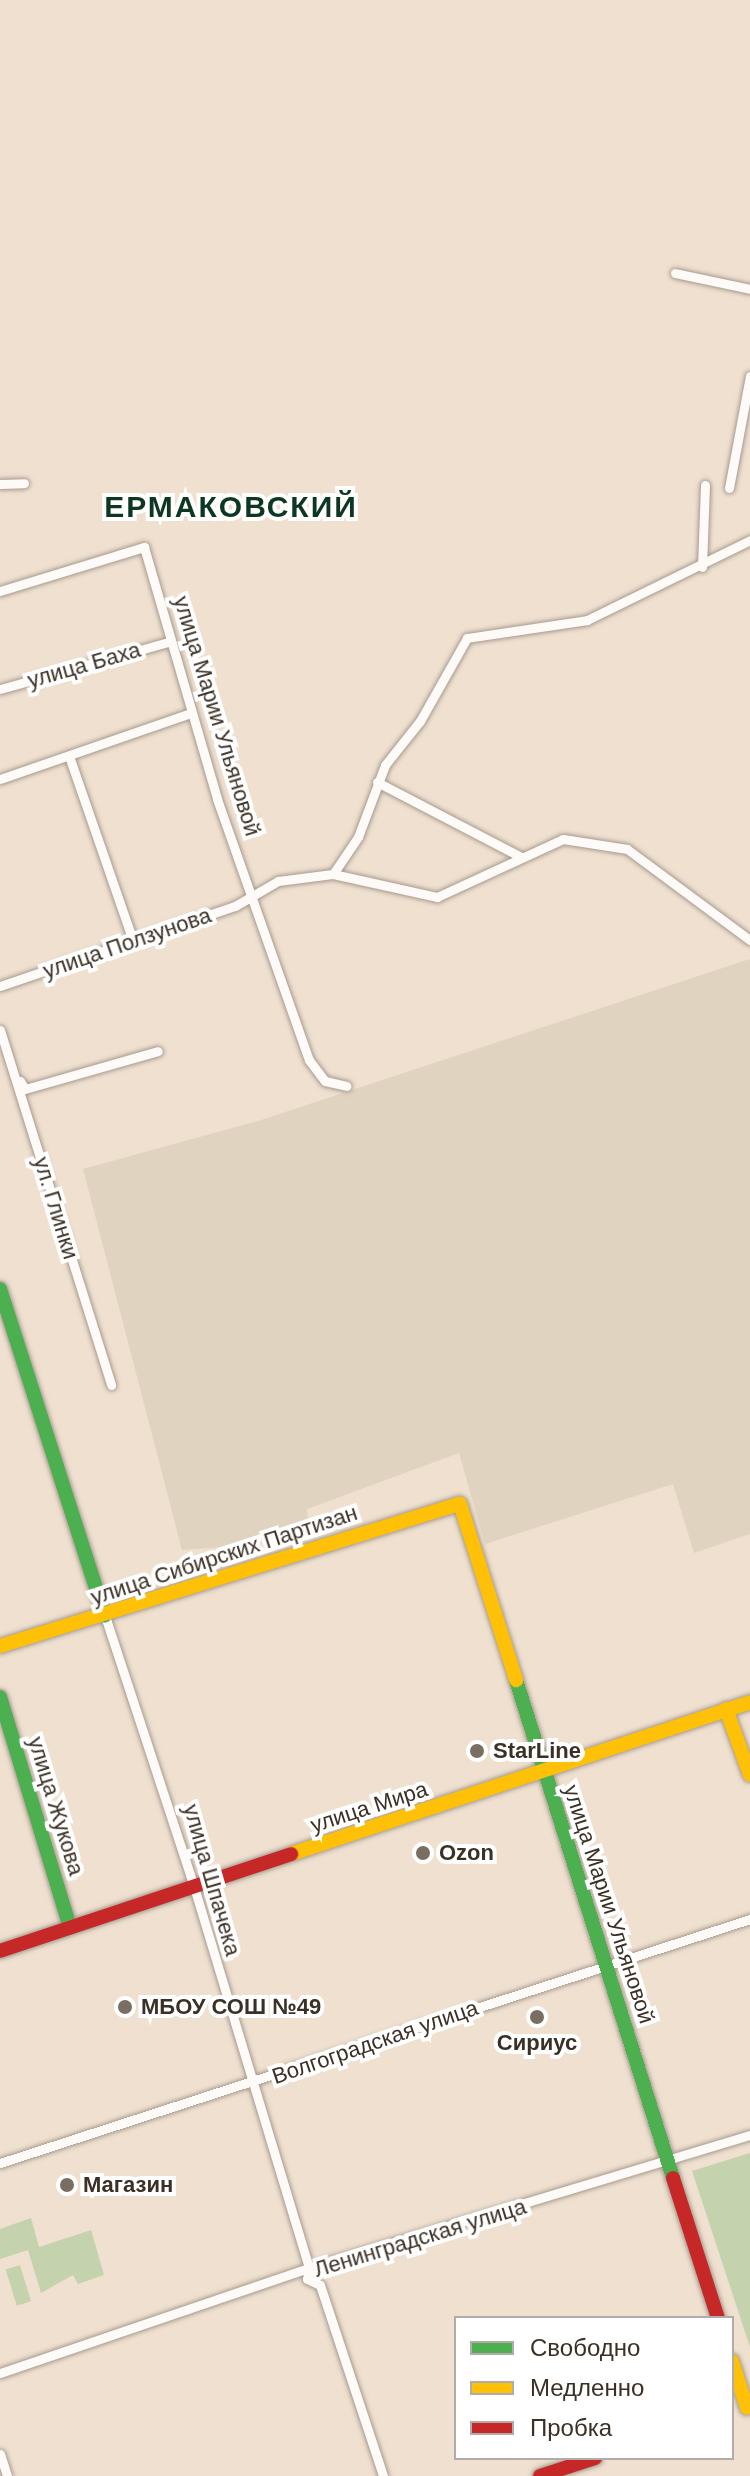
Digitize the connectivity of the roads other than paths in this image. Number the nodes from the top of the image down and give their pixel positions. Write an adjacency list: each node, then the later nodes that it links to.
1 (675, 273): 2 (street)
2 (750, 289)
3 (750, 376): 7 (street)
4 (24, 483): 5 (street)
5 (0, 484)
6 (705, 485): 9 (street)
7 (729, 488)
8 (750, 540): 9 (street)
9 (702, 567): 16 (street)
10 (0, 591): 11 (street, улица Марии Ульяновой)
11 (168, 642): 12 (street, улица Баха); 13 (street, улица Марии Ульяновой)
12 (0, 689)
13 (191, 713): 14 (street); 19 (street, улица Марии Ульяновой)
14 (69, 756): 15 (street); 21 (street)
15 (0, 779)
16 (377, 782): 17 (street); 18 (street)
17 (521, 857): 18 (street, улица Ползунова); 20 (street, улица Ползунова)
18 (333, 874): 19 (street, улица Ползунова)
19 (252, 896): 21 (street, улица Ползунова); 25 (street, улица Марии Ульяновой)
20 (750, 940)
21 (133, 941): 22 (street, улица Ползунова)
22 (0, 986)
23 (0, 1027): 24 (street); 27 (street, ул. Глинки)
24 (158, 1051)
25 (346, 1086)
26 (0, 1289): 29 (street, улица Шпачека)
27 (111, 1385)
28 (460, 1504): 29 (street, улица Сибирских Партизан); 34 (street, улица Марии Ульяновой)
29 (105, 1616): 30 (street, улица Сибирских Партизан); 36 (street, улица Шпачека)
30 (0, 1646)
31 (0, 1697): 38 (street, улица Жукова)
32 (750, 1702): 33 (street, улица Мира)
33 (726, 1709): 34 (street, улица Мира); 35 (street)
34 (544, 1773): 36 (street, улица Мира); 40 (street, улица Марии Ульяновой)
35 (750, 1775)
36 (194, 1887): 38 (street, улица Мира); 41 (street, улица Шпачека)
37 (750, 1919): 40 (street, Волгоградская улица)
38 (70, 1928): 39 (street, улица Мира)
39 (0, 1951)
40 (606, 1964): 41 (street, Волгоградская улица); 43 (street, улица Марии Ульяновой)
41 (250, 2084): 44 (street, Волгоградская улица); 46 (street, улица Шпачека)
42 (750, 2135): 43 (street, Ленинградская улица)
43 (668, 2160): 45 (street, Ленинградская улица); 48 (street, улица Марии Ульяновой)
44 (0, 2163)
45 (326, 2266): 46 (street, Ленинградская улица); 47 (street)
46 (309, 2268): 47 (street, улица Шпачека); 50 (street, Ленинградская улица)
47 (320, 2285): 55 (street, улица Шпачека)
48 (717, 2316)
49 (734, 2367): 51 (street)
50 (0, 2373)
51 (749, 2411)
52 (0, 2454): 54 (street)
53 (589, 2460): 56 (street)
54 (7, 2476)
55 (383, 2476)
56 (540, 2476)

